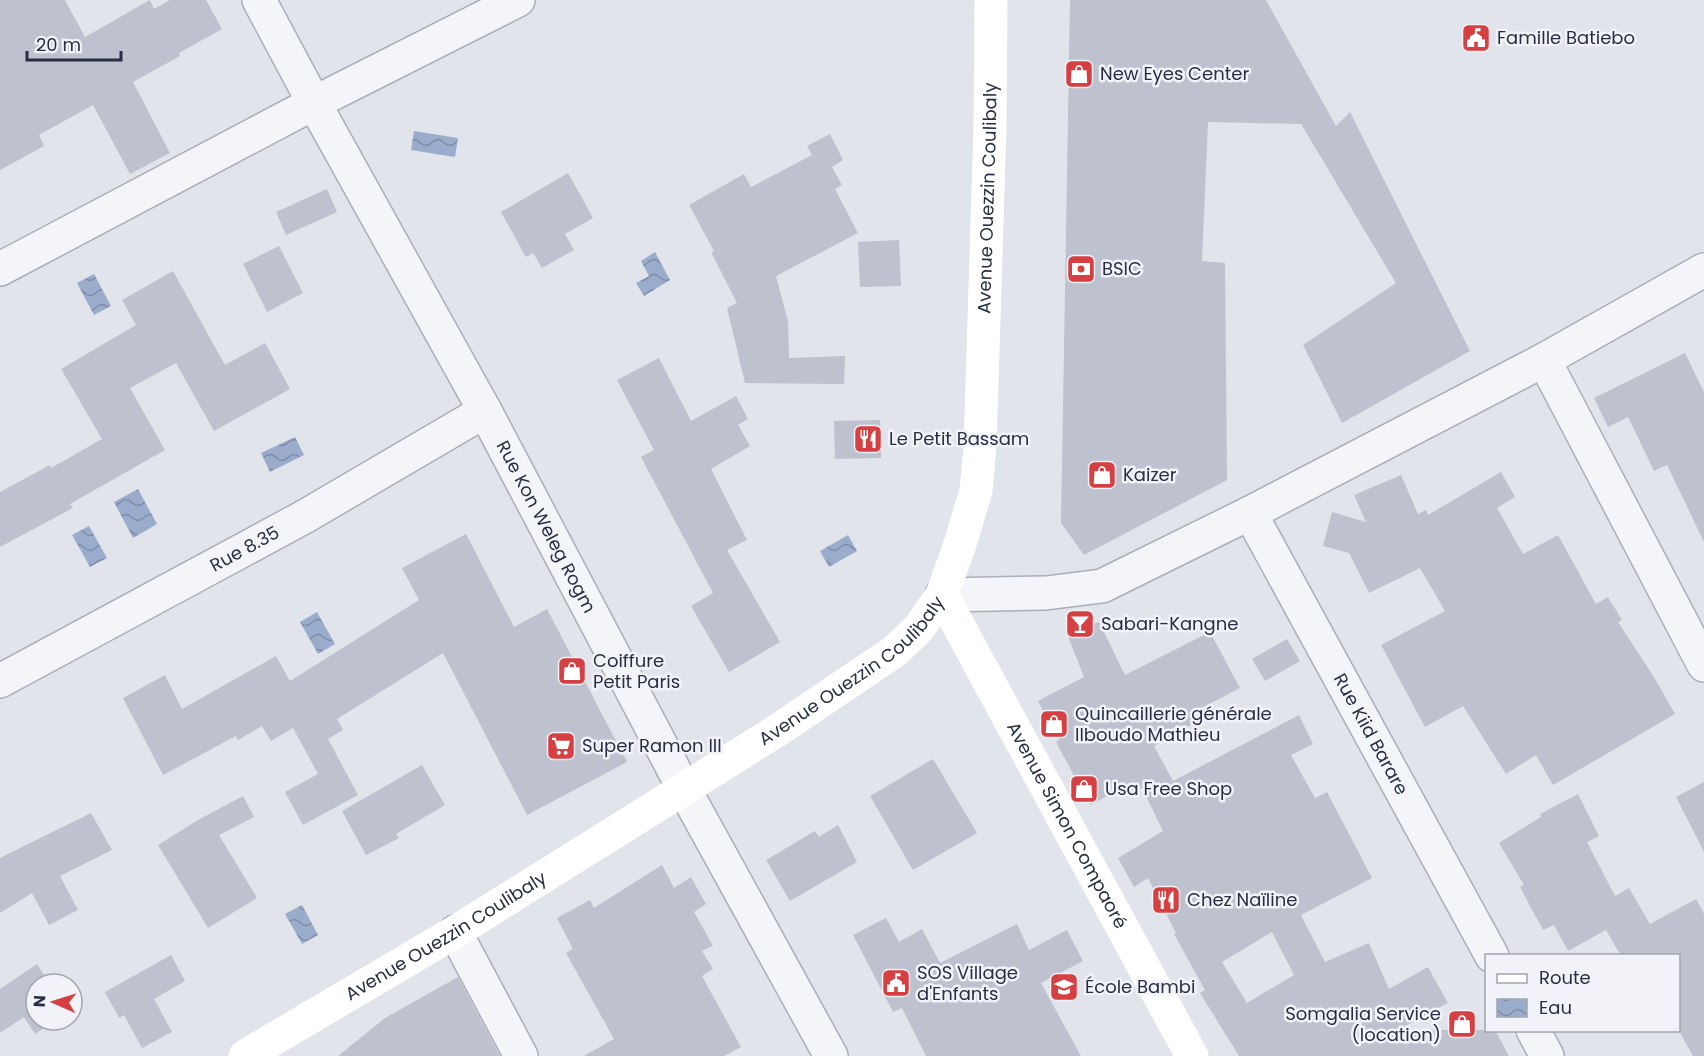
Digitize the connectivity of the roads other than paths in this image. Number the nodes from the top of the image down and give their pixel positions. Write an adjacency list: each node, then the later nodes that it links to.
1 (259, 0): 4 (street, Rue Kon Weleg Rogm)
2 (518, 0): 4 (street)
3 (991, 0): 10 (main road, Avenue Ouezzin Coulibaly)
4 (314, 103): 5 (street); 8 (street, Rue Kon Weleg Rogm)
5 (0, 269)
6 (1704, 270): 7 (street)
7 (1544, 360): 9 (street); 11 (street)
8 (485, 411): 12 (street, Rue 8.35); 13 (street, Rue Kon Weleg Rogm)
9 (1250, 513): 10 (street); 15 (street, Rue Kiid Barare)
10 (942, 595): 13 (main road, Avenue Ouezzin Coulibaly); 20 (main road, Avenue Simon Compaoré)
11 (1704, 665)
12 (0, 681)
13 (684, 789): 14 (main road, Avenue Ouezzin Coulibaly); 19 (street, Rue Kon Weleg Rogm)
14 (454, 932): 17 (main road, Avenue Ouezzin Coulibaly); 18 (street)
15 (1491, 954)
16 (1534, 1032): 21 (street)
17 (245, 1056)
18 (521, 1056)
19 (831, 1056)
20 (1192, 1056)
21 (1547, 1056)

